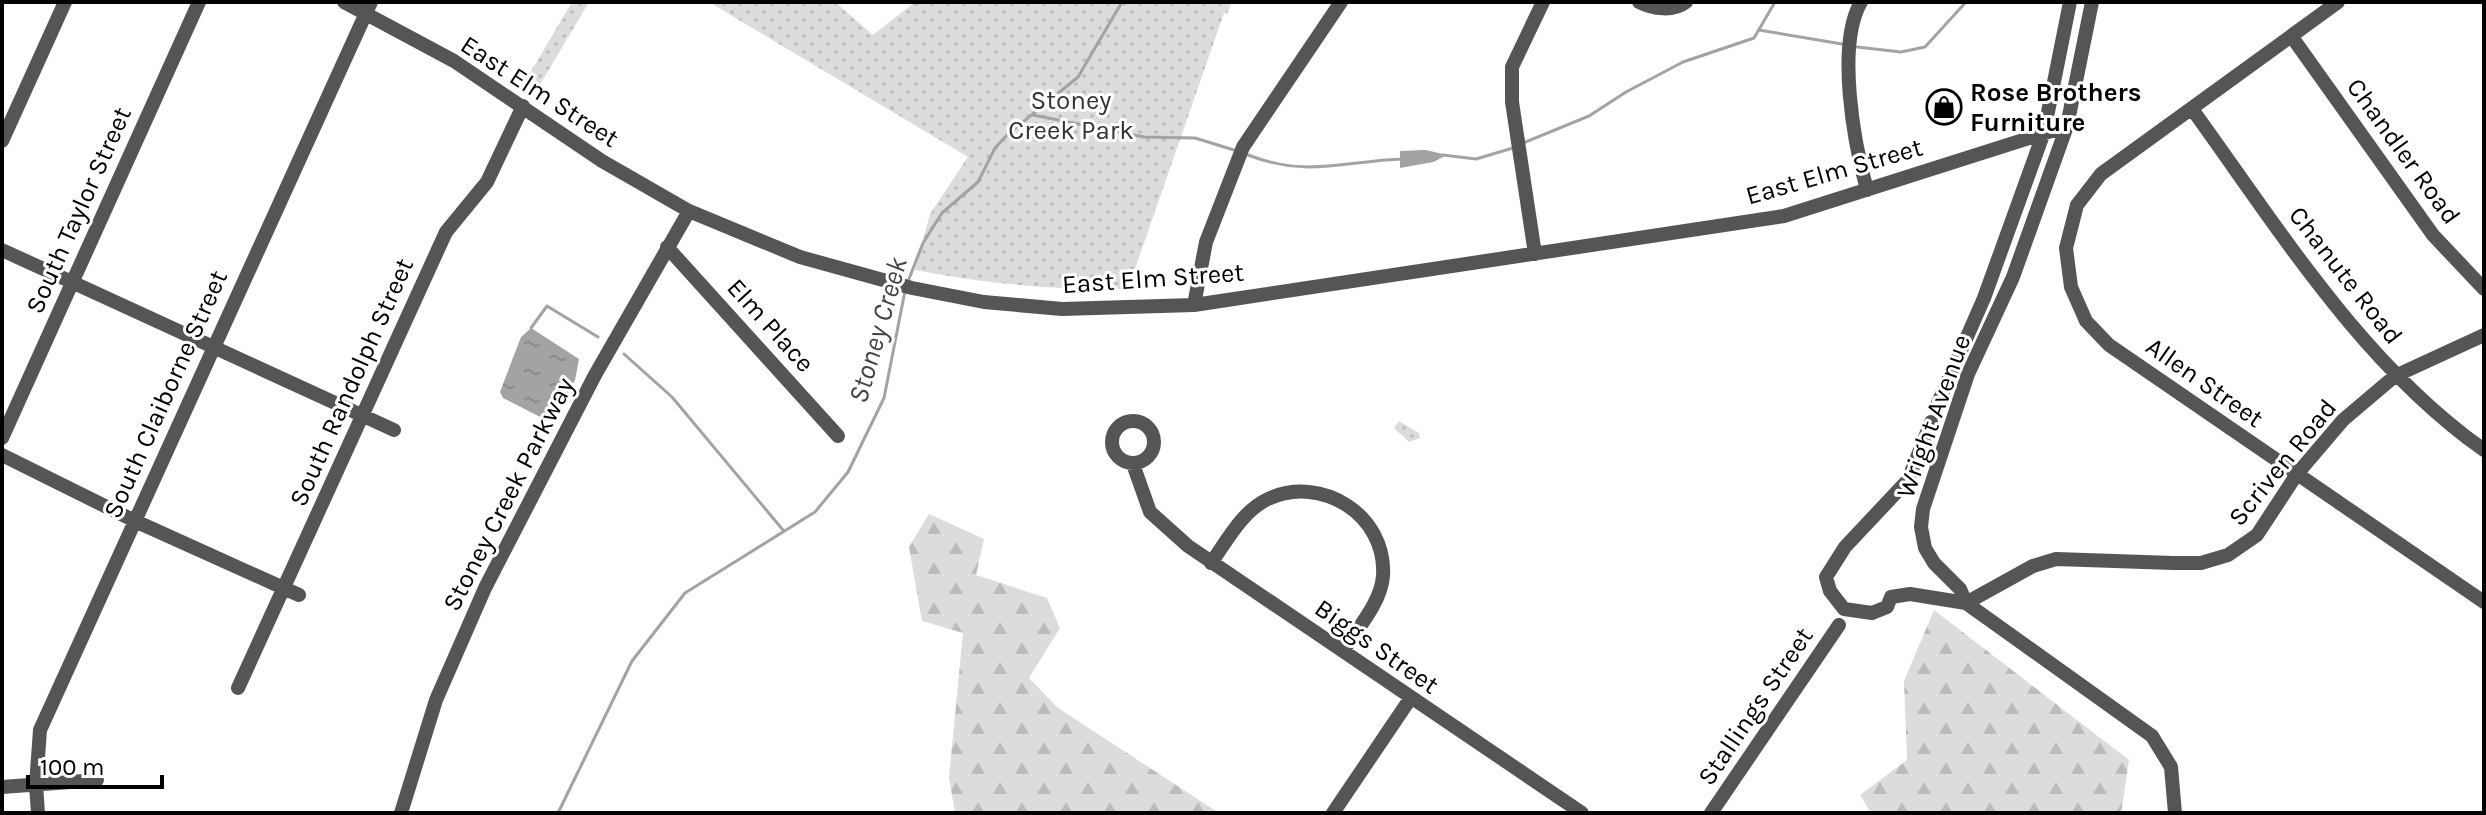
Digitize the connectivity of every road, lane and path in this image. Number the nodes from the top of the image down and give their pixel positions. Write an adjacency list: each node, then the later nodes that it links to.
1 (65, 2): 18 (street)
2 (199, 2): 24 (street, South Taylor Street)
3 (344, 2): 12 (street, East Elm Street)
4 (1341, 2): 26 (street)
5 (1543, 2): 23 (street)
6 (1639, 2): 7 (street)
7 (1686, 2)
8 (1861, 2): 19 (street)
9 (2070, 2): 17 (street, Wright Avenue)
10 (2092, 2): 16 (street, Wright Avenue)
11 (2338, 2): 13 (street)
12 (368, 7): 14 (street, East Elm Street); 28 (street, South Claiborne Street)
13 (2292, 37): 15 (street); 25 (street, Chandler Road)
14 (523, 106): 20 (street, East Elm Street); 31 (street, South Randolph Street)
15 (2192, 109): 29 (street, Chanute Road); 39 (street, Allen Street)
16 (2067, 126): 17 (street, East Elm Street); 45 (street, Wright Avenue)
17 (2044, 132): 19 (street, East Elm Street); 30 (street, Wright Avenue)
18 (2, 141)
19 (1867, 190): 23 (street, East Elm Street)
20 (689, 211): 21 (street, Stoney Creek Parkway); 26 (street, East Elm Street)
21 (667, 247): 34 (street, Elm Place); 54 (street, Stoney Creek Parkway)
22 (2, 250): 24 (street)
23 (1535, 254): 26 (street, East Elm Street)
24 (71, 282): 28 (street); 35 (street, South Taylor Street)
25 (2484, 289)
26 (1194, 305)
27 (2484, 335): 29 (street, Scriven Road)
28 (212, 346): 31 (street); 40 (street, South Claiborne Street)
29 (2395, 376): 36 (street, Chanute Road); 39 (street, Scriven Road)
30 (1938, 403)
31 (362, 416): 33 (street); 42 (street, South Randolph Street)
32 (1931, 422): 45 (street, Wright Avenue)
33 (394, 430)
34 (838, 436)
35 (2, 438)
36 (2484, 450)
37 (2, 455): 40 (street)
38 (1133, 464): 41 (street, Biggs Street)
39 (2297, 474): 44 (street, Allen Street); 45 (street, Scriven Road)
40 (135, 521): 42 (street); 51 (street, South Claiborne Street)
41 (1211, 563): 47 (street, Biggs Street); 47 (street)
42 (284, 588): 43 (street); 48 (street, South Randolph Street)
43 (299, 595)
44 (2484, 602)
45 (1966, 603): 58 (street)
46 (1839, 625): 57 (street, Stallings Street)
47 (1343, 651): 49 (street, Biggs Street)
48 (238, 688)
49 (1410, 699): 55 (street); 56 (street, Biggs Street)
50 (97, 780): 51 (street)
51 (36, 785): 52 (street); 53 (street, South Claiborne Street)
52 (2, 787)
53 (38, 813)
54 (401, 813)
55 (1333, 813)
56 (1582, 813)
57 (1711, 813)
58 (2175, 813)

